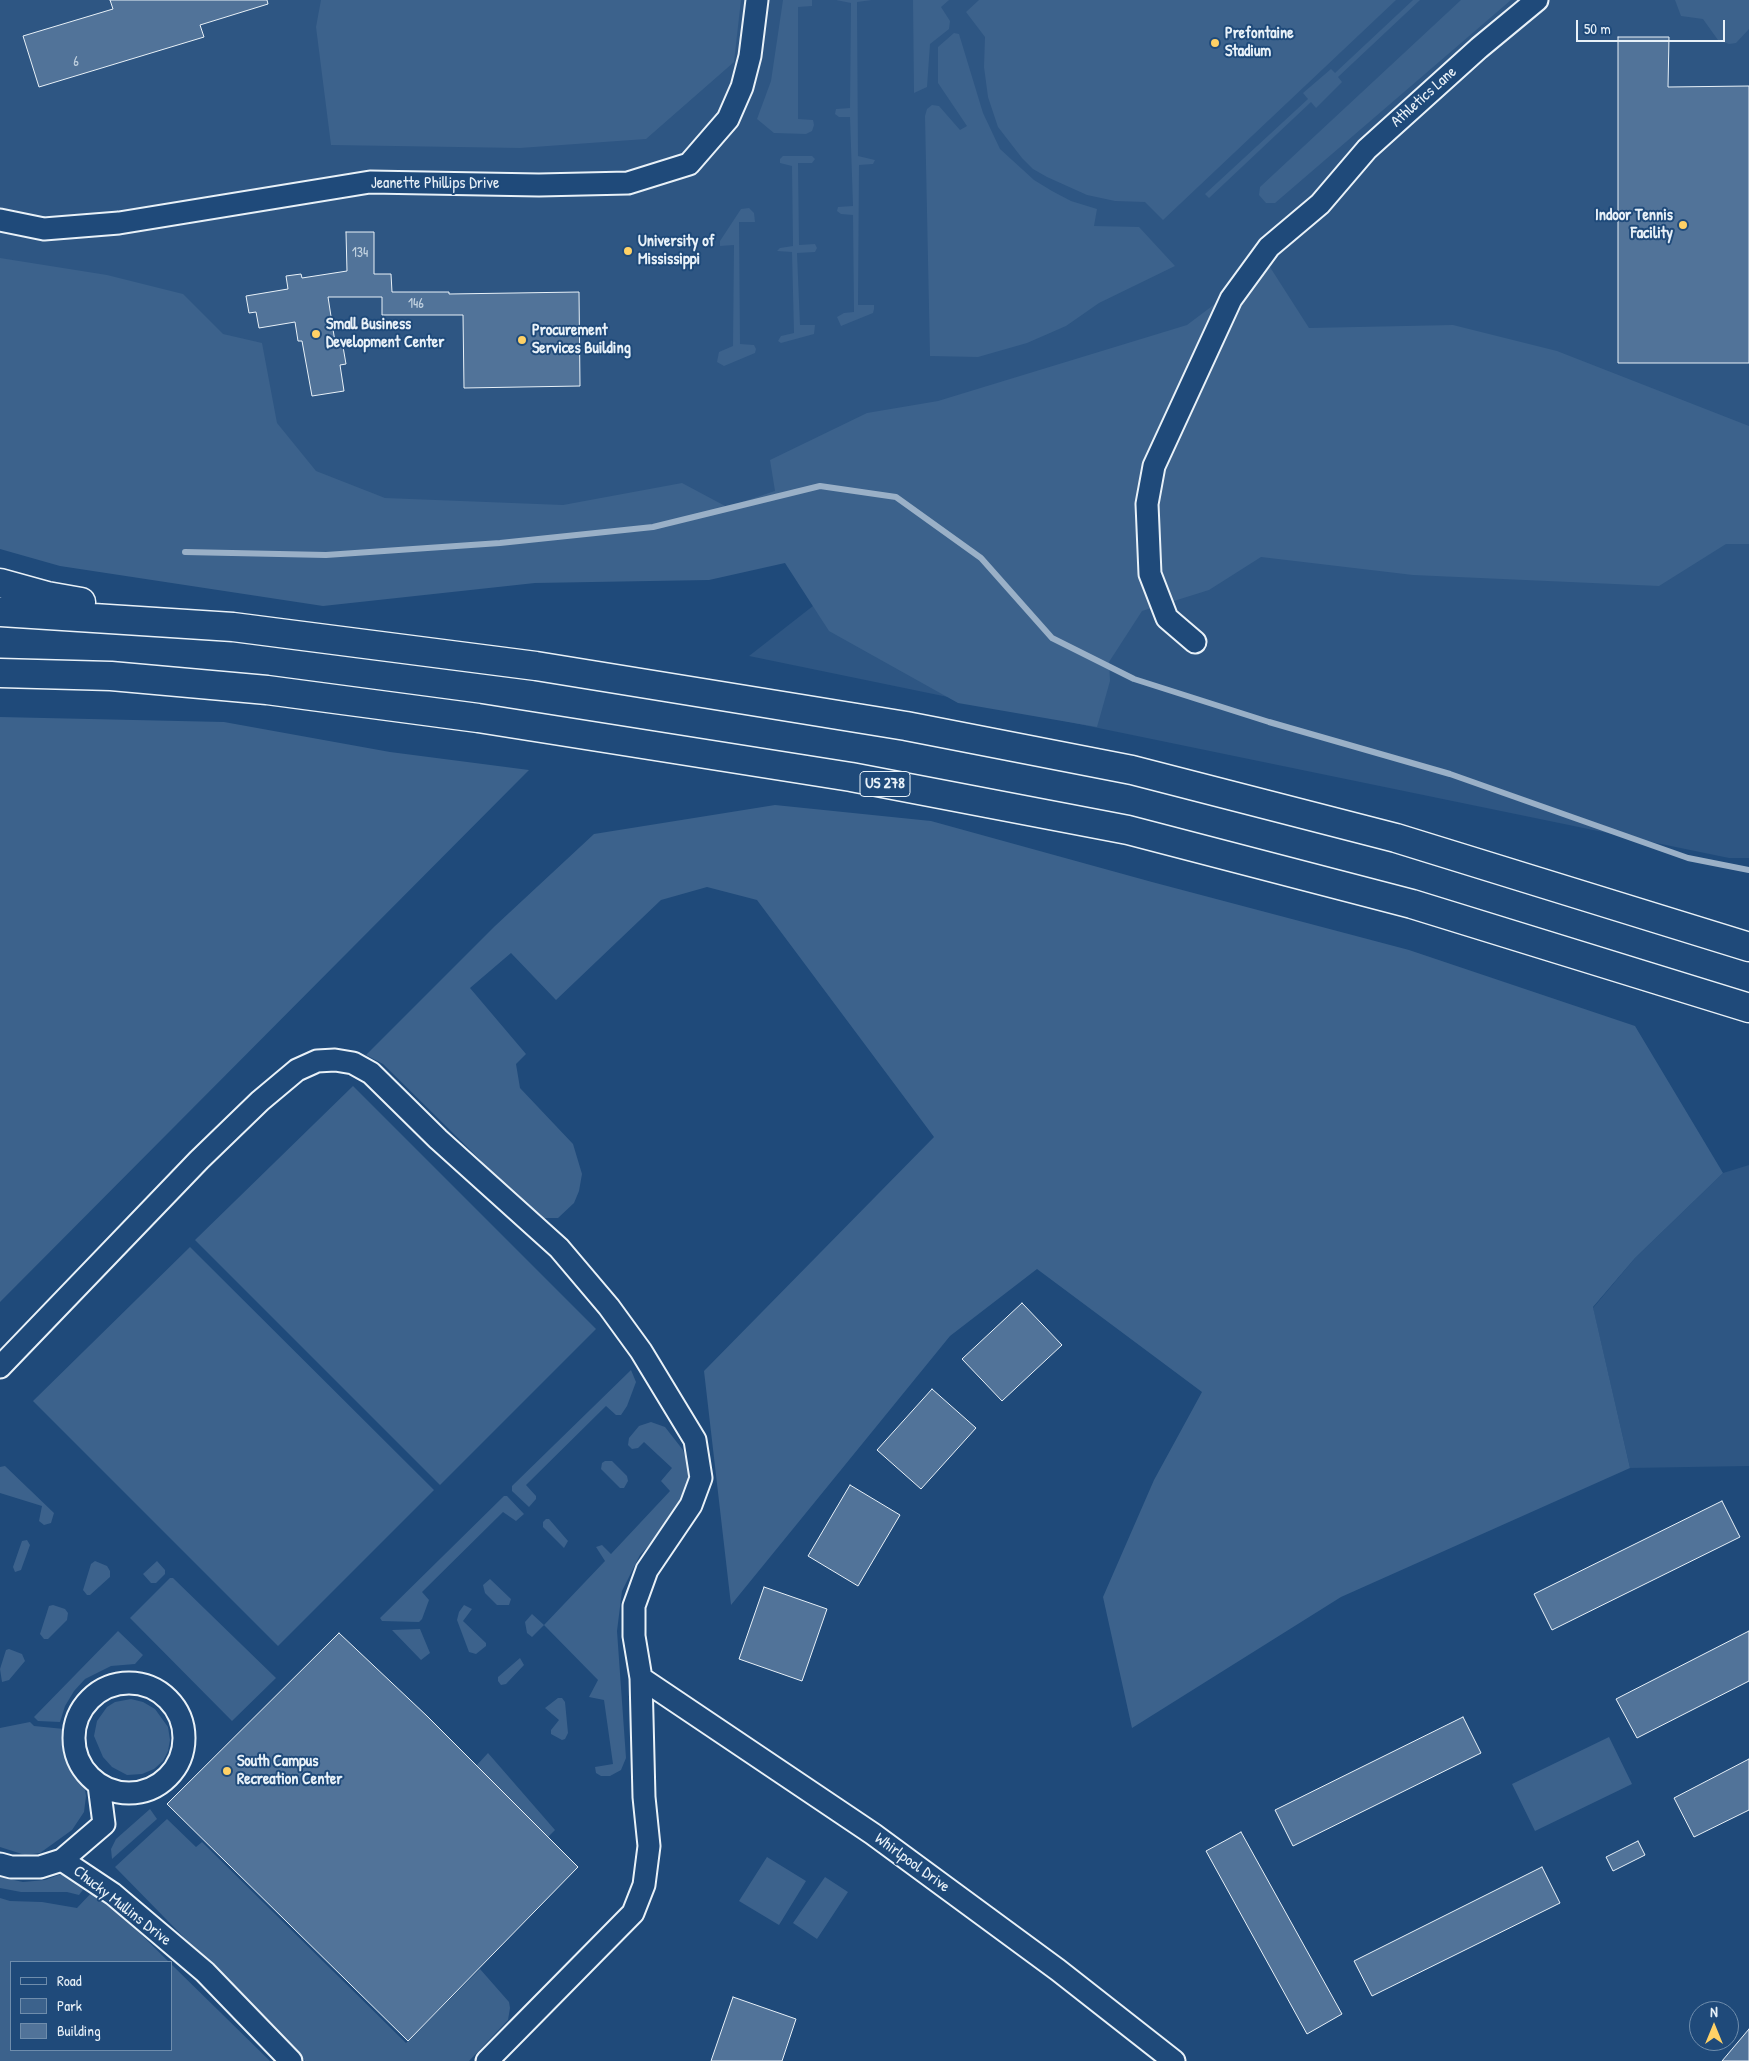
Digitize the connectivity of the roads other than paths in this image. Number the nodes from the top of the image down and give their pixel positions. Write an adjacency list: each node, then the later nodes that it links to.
1 (757, 0): 3 (street, Jeanette Phillips Drive)
2 (1537, 0): 7 (street, Athletics Lane)
3 (0, 220)
4 (0, 583): 6 (highway)
5 (0, 612): 6 (highway)
6 (233, 627): 11 (highway)
7 (1194, 642)
8 (0, 674): 9 (highway, US 278)
9 (111, 676): 10 (highway); 12 (highway, US 278)
10 (0, 685)
11 (1749, 946)
12 (1749, 1008)
13 (0, 1367): 14 (street)
14 (641, 1678): 21 (street); 22 (street, Whirlpool Drive)
15 (99, 1785): 16 (street); 16 (street); 17 (street)
16 (140, 1792): 17 (street)
17 (104, 1824): 18 (street)
18 (62, 1860): 19 (street, Chucky Mullins Drive); 20 (street, Chucky Mullins Drive)
19 (0, 1864)
20 (291, 2061)
21 (487, 2061)
22 (1174, 2061)

